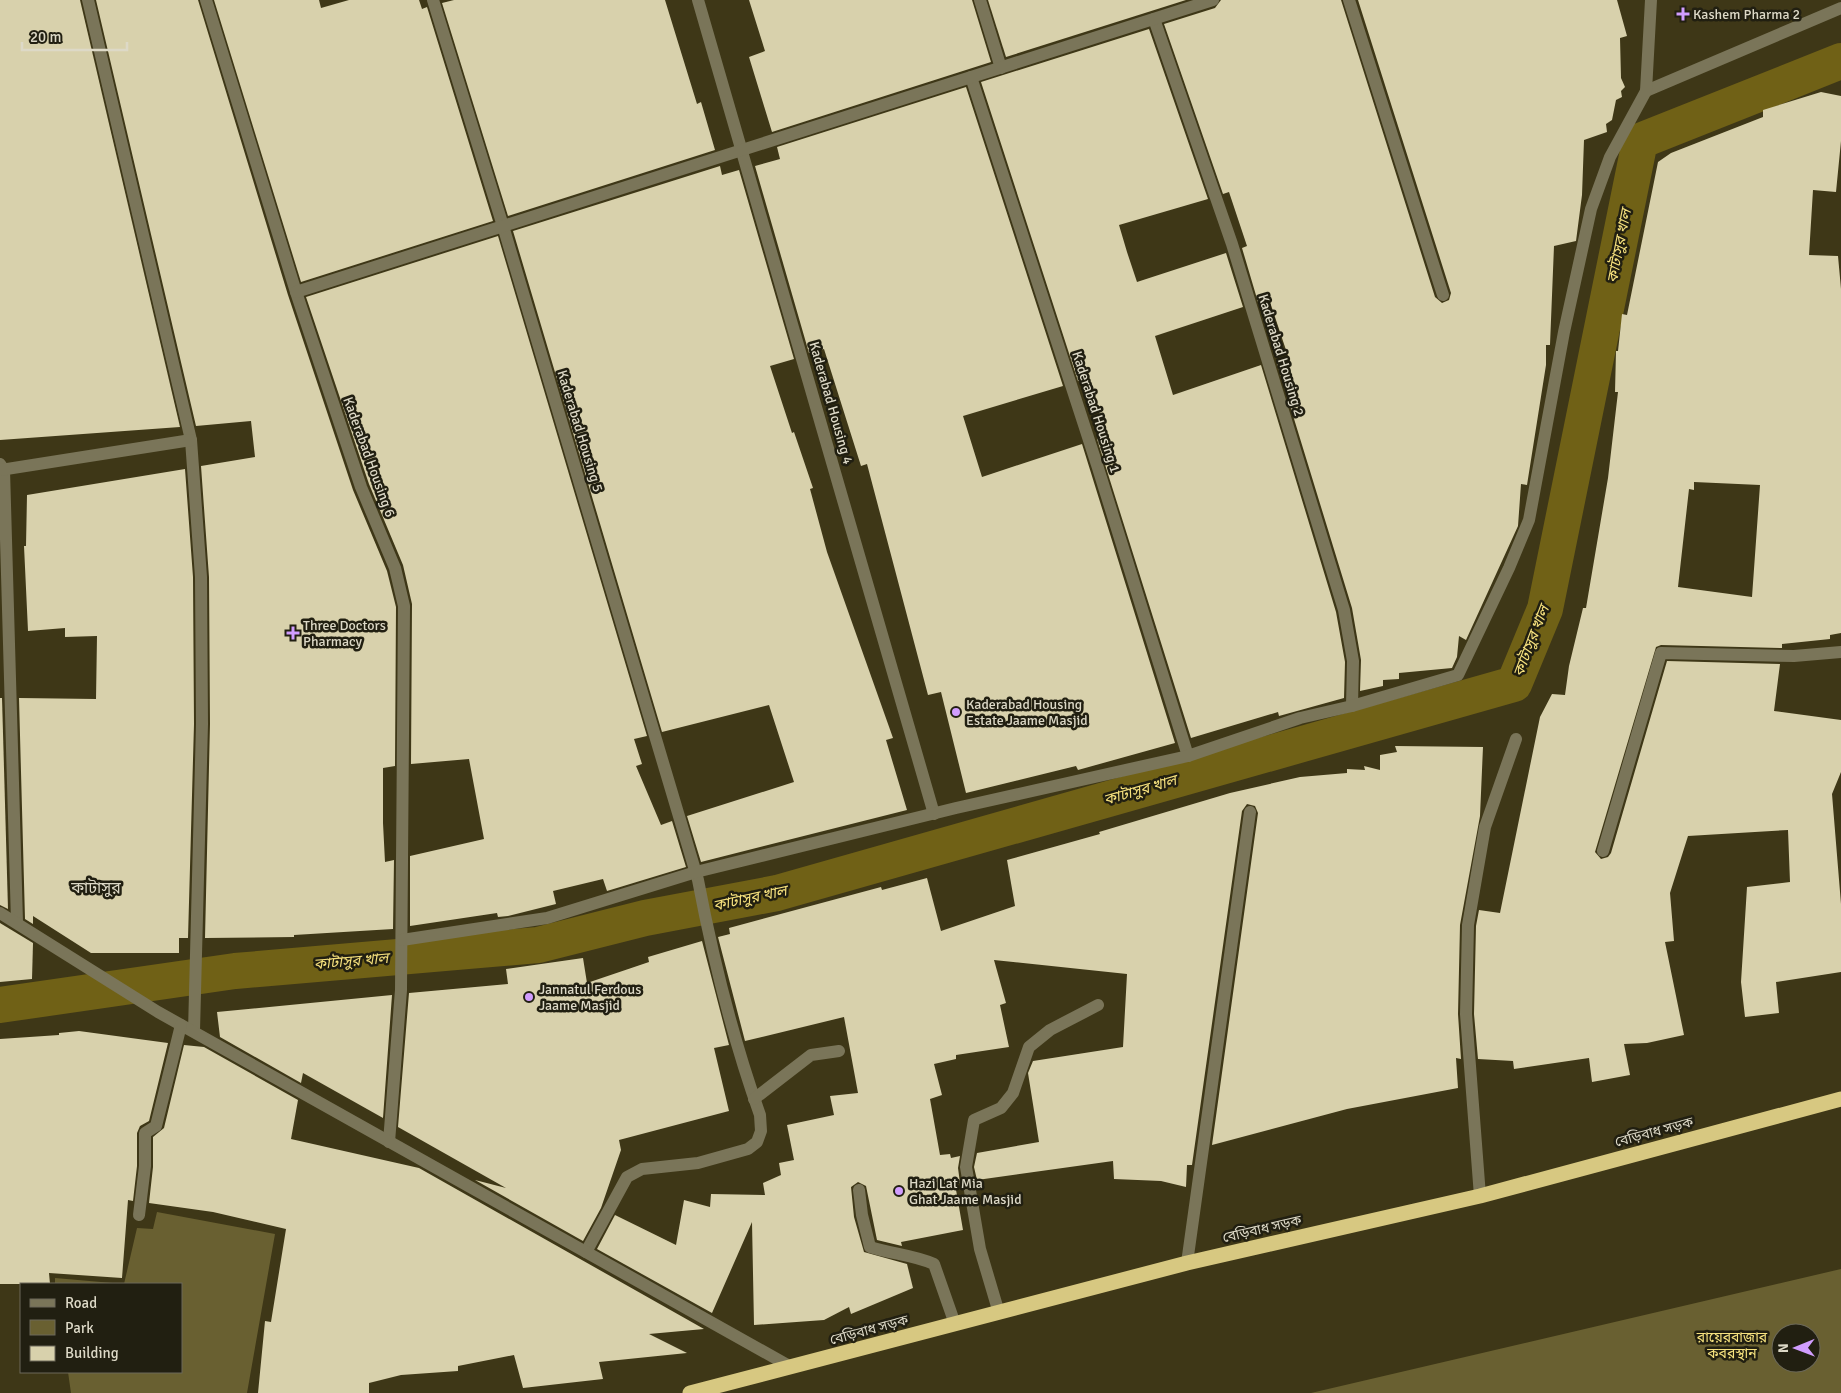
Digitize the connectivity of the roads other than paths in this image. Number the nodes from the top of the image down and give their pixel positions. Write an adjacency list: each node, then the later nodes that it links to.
1 (88, 0): 18 (street)
2 (206, 0): 16 (street, Kaderabad Housing 6)
3 (433, 0): 15 (street, Kaderabad Housing 5)
4 (698, 0): 14 (street, Kaderabad Housing 4)
5 (980, 0): 11 (street)
6 (1214, 0): 10 (street)
7 (1350, 0): 17 (street)
8 (1651, 0): 13 (street)
9 (1841, 8): 13 (street)
10 (1154, 19): 11 (street); 21 (street, Kaderabad Housing 2)
11 (1001, 68): 12 (street)
12 (971, 77): 14 (street); 23 (street, Kaderabad Housing 1)
13 (1646, 91): 21 (street)
14 (742, 150): 15 (street); 25 (street, Kaderabad Housing 4)
15 (503, 226): 16 (street); 27 (street, Kaderabad Housing 5)
16 (296, 292): 30 (street, Kaderabad Housing 6)
17 (1443, 295)
18 (191, 440): 19 (street); 33 (street)
19 (1, 468): 29 (street)
20 (1841, 652): 26 (street)
21 (1352, 706): 23 (street)
22 (1516, 739): 39 (street)
23 (1188, 756): 25 (street)
24 (1250, 812): 42 (street)
25 (934, 814): 27 (street)
26 (1603, 850)
27 (697, 876): 30 (street); 35 (street, Kaderabad Housing 5)
28 (0, 913): 29 (street)
29 (17, 922): 32 (street)
30 (402, 940): 37 (street, Kaderabad Housing 6)
31 (1098, 1005): 43 (street)
32 (181, 1025): 33 (street); 40 (street)
33 (194, 1031): 37 (street)
34 (839, 1050): 35 (street)
35 (754, 1099): 41 (street, Kaderabad Housing 5)
36 (1841, 1099): 39 (highway, বেড়িবাধ সড়ক)
37 (389, 1142): 41 (street)
38 (859, 1190): 44 (street)
39 (1480, 1196): 42 (highway, বেড়িবাধ সড়ক)
40 (139, 1215)
41 (586, 1252): 45 (street)
42 (1187, 1263): 43 (highway, বেড়িবাধ সড়ক)
43 (999, 1313): 44 (highway, বেড়িবাধ সড়ক)
44 (955, 1324): 45 (highway, বেড়িবাধ সড়ক)
45 (791, 1367): 46 (highway, বেড়িবাধ সড়ক)
46 (690, 1393)

